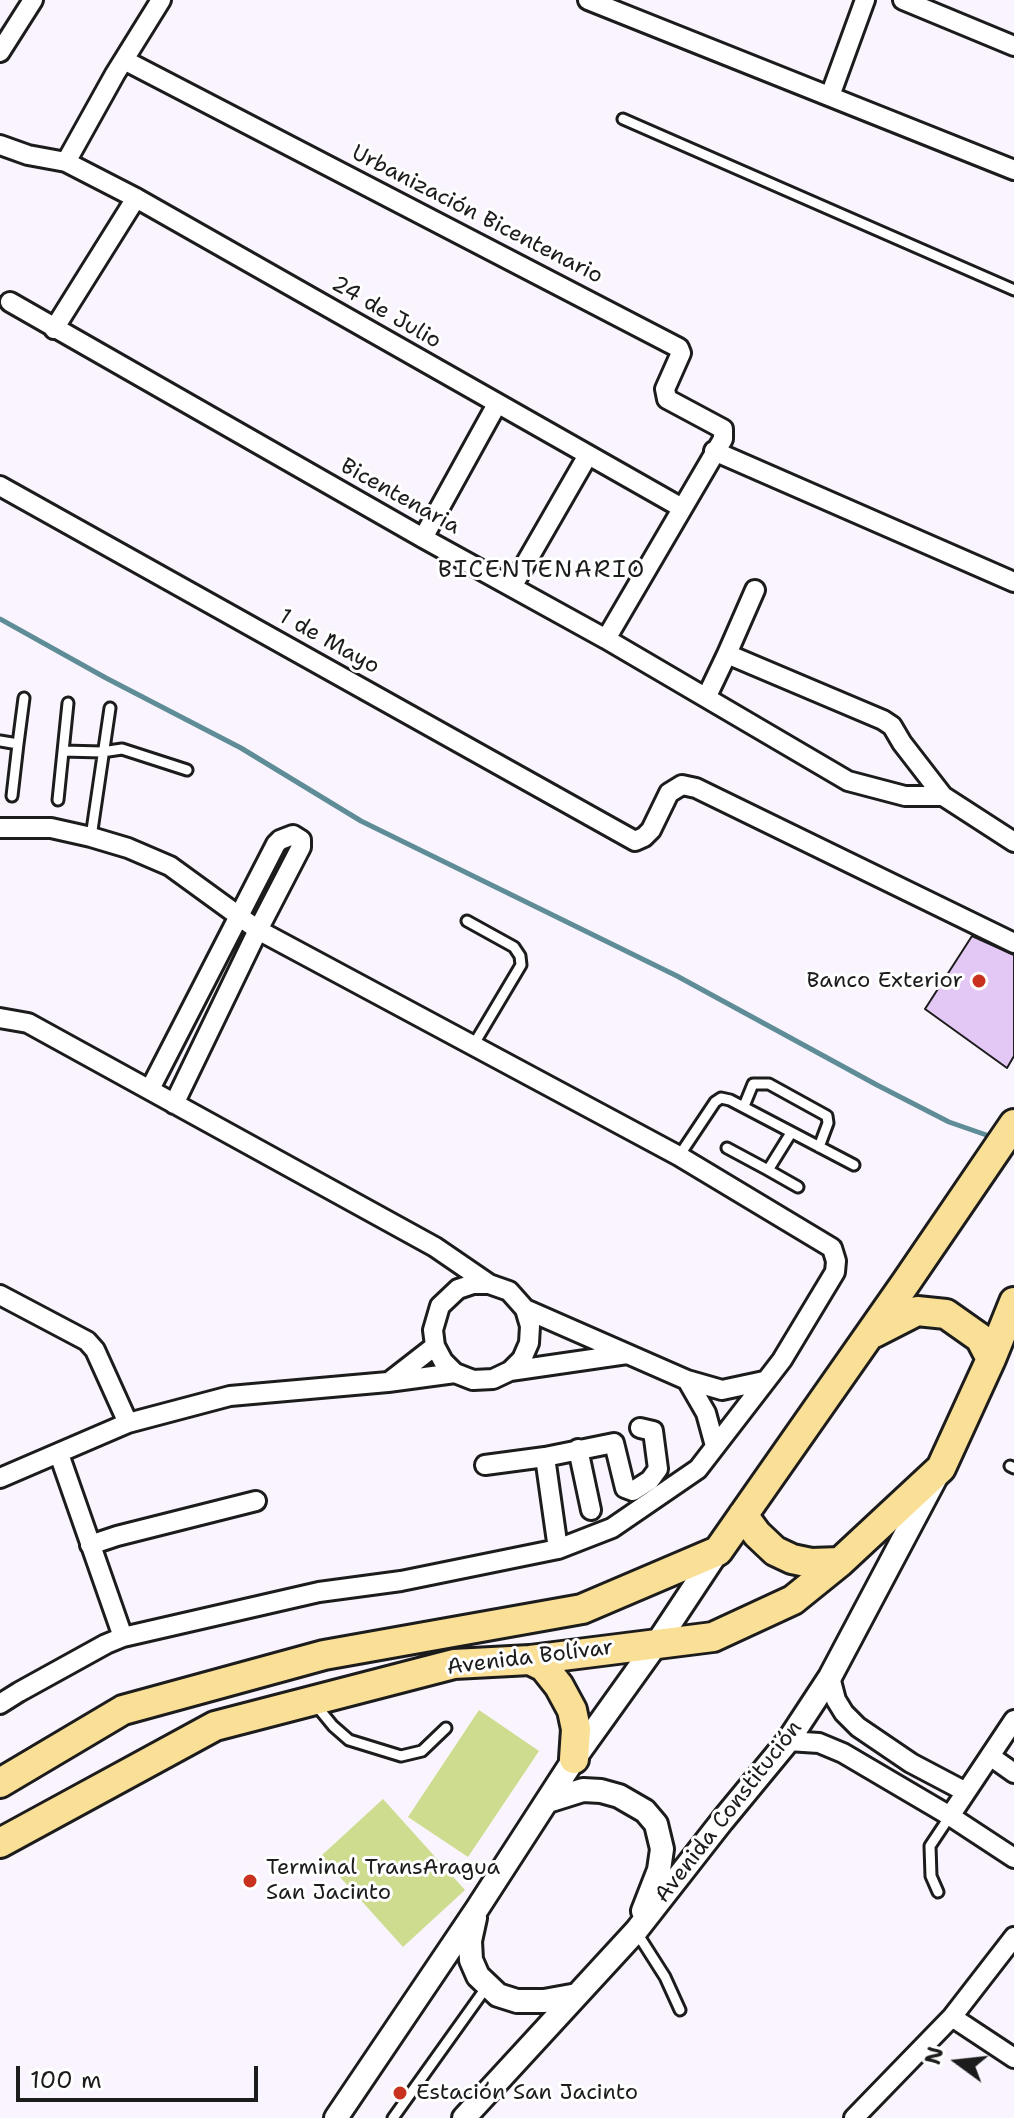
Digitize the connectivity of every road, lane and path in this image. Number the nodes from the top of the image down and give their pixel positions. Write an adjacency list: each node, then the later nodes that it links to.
1 (33, 0): 7 (street)
2 (161, 0): 8 (street)
3 (588, 0): 9 (street)
4 (865, 0): 9 (street)
5 (903, 0): 6 (street)
6 (1014, 46)
7 (0, 52)
8 (124, 60): 12 (street); 19 (street, Urbanización Bicentenario)
9 (830, 96): 13 (street)
10 (623, 119): 15 (lane)
11 (0, 145): 12 (street, 24 de Julio)
12 (66, 162): 14 (street, 24 de Julio)
13 (1014, 170)
14 (136, 198): 17 (street); 18 (street, 24 de Julio)
15 (1014, 290)
16 (10, 302): 17 (street, Bicentenaria)
17 (54, 329): 23 (street, Bicentenaria)
18 (497, 404): 20 (street, 24 de Julio); 23 (street)
19 (714, 451): 22 (street); 24 (street)
20 (588, 455): 22 (street, 24 de Julio); 25 (street)
21 (0, 486): 47 (street, 1 de Mayo)
22 (682, 508): 27 (street)
23 (423, 538): 25 (street, Bicentenaria)
24 (1014, 582)
25 (512, 587): 27 (street, Bicentenaria)
26 (755, 590): 28 (street)
27 (606, 639): 29 (street, Bicentenaria)
28 (727, 654): 29 (street); 39 (street)
29 (707, 696): 39 (street, Bicentenaria)
30 (24, 698): 34 (lane)
31 (68, 703): 35 (lane)
32 (110, 708): 36 (lane)
33 (0, 741): 34 (lane)
34 (18, 744): 38 (lane)
35 (63, 751): 36 (lane); 40 (lane)
36 (102, 752): 37 (lane); 42 (lane)
37 (187, 770)
38 (12, 796)
39 (943, 796): 43 (street)
40 (58, 800)
41 (0, 828): 42 (street)
42 (91, 837): 44 (street)
43 (1014, 842)
44 (239, 917): 46 (street); 46 (street); 50 (street)
45 (467, 921): 49 (lane)
46 (258, 930): 49 (street); 51 (street)
47 (1014, 943)
48 (0, 1018): 50 (street)
49 (474, 1044): 57 (street)
50 (150, 1089): 51 (street)
51 (174, 1104): 61 (street)
52 (744, 1106): 54 (lane); 55 (lane); 57 (lane)
53 (1012, 1126): 67 (main road)
54 (791, 1133): 55 (lane); 59 (lane)
55 (819, 1147): 58 (lane)
56 (727, 1148): 59 (lane)
57 (679, 1156): 74 (street)
58 (854, 1165)
59 (768, 1170): 60 (lane)
60 (798, 1187)
61 (435, 1247): 62 (street); 63 (street)
62 (489, 1284): 63 (street); 66 (street)
63 (458, 1289): 68 (street)
64 (0, 1295): 76 (street)
65 (1014, 1302): 70 (main road)
66 (525, 1309): 69 (street); 71 (street)
67 (869, 1336): 70 (main road); 87 (main road)
68 (435, 1346): 72 (street); 75 (street)
69 (627, 1354): 71 (street); 73 (street)
70 (991, 1359): 83 (main road)
71 (510, 1371): 72 (street)
72 (455, 1373): 75 (street)
73 (687, 1380): 74 (street); 78 (street)
74 (764, 1381): 78 (street)
75 (388, 1382): 76 (street)
76 (128, 1423): 80 (street)
77 (640, 1428): 79 (street)
78 (715, 1446): 89 (street)
79 (578, 1449): 81 (street); 86 (street)
80 (59, 1454): 84 (street); 88 (street)
81 (545, 1457): 82 (street); 89 (street)
82 (485, 1465)
83 (941, 1468): 91 (main road, Avenida Bolívar); 95 (street, Avenida Constitución)
84 (0, 1478)
85 (256, 1501): 88 (street)
86 (591, 1510)
87 (743, 1515): 90 (main road); 91 (main road)
88 (90, 1545): 92 (street)
89 (558, 1549): 92 (street)
90 (718, 1551): 93 (street); 105 (main road, Avenida Bolívar)
91 (840, 1562): 93 (main road, Avenida Bolívar)
92 (123, 1637): 97 (street)
93 (657, 1643): 94 (main road, Avenida Bolívar); 102 (street)
94 (530, 1660): 96 (main road, Avenida Bolívar); 102 (main road)
95 (830, 1677): 100 (street, Avenida Constitución); 104 (street)
96 (313, 1702): 99 (lane); 110 (main road, Avenida Bolívar)
97 (0, 1704)
98 (1014, 1720): 101 (street)
99 (446, 1728)
100 (788, 1741): 108 (street); 114 (street, Avenida Constitución)
101 (990, 1756): 103 (street); 106 (street)
102 (574, 1759): 107 (street)
103 (1014, 1773)
104 (946, 1780): 106 (street); 108 (street)
105 (0, 1783)
106 (966, 1792): 109 (street)
107 (548, 1801): 113 (street); 114 (street)
108 (933, 1807): 109 (street)
109 (950, 1816): 111 (street); 112 (lane)
110 (0, 1843)
111 (1014, 1858)
112 (938, 1892)
113 (477, 1909): 116 (street); 122 (street)
114 (636, 1931): 117 (street, Avenida Constitución); 118 (lane)
115 (1014, 1937): 119 (street)
116 (488, 1985): 117 (street); 123 (lane)
117 (577, 1995): 121 (street, Avenida Constitución)
118 (680, 2010)
119 (952, 2017): 120 (street); 124 (street)
120 (1014, 2058)
121 (470, 2116)
122 (336, 2118)
123 (393, 2118)
124 (854, 2118)

